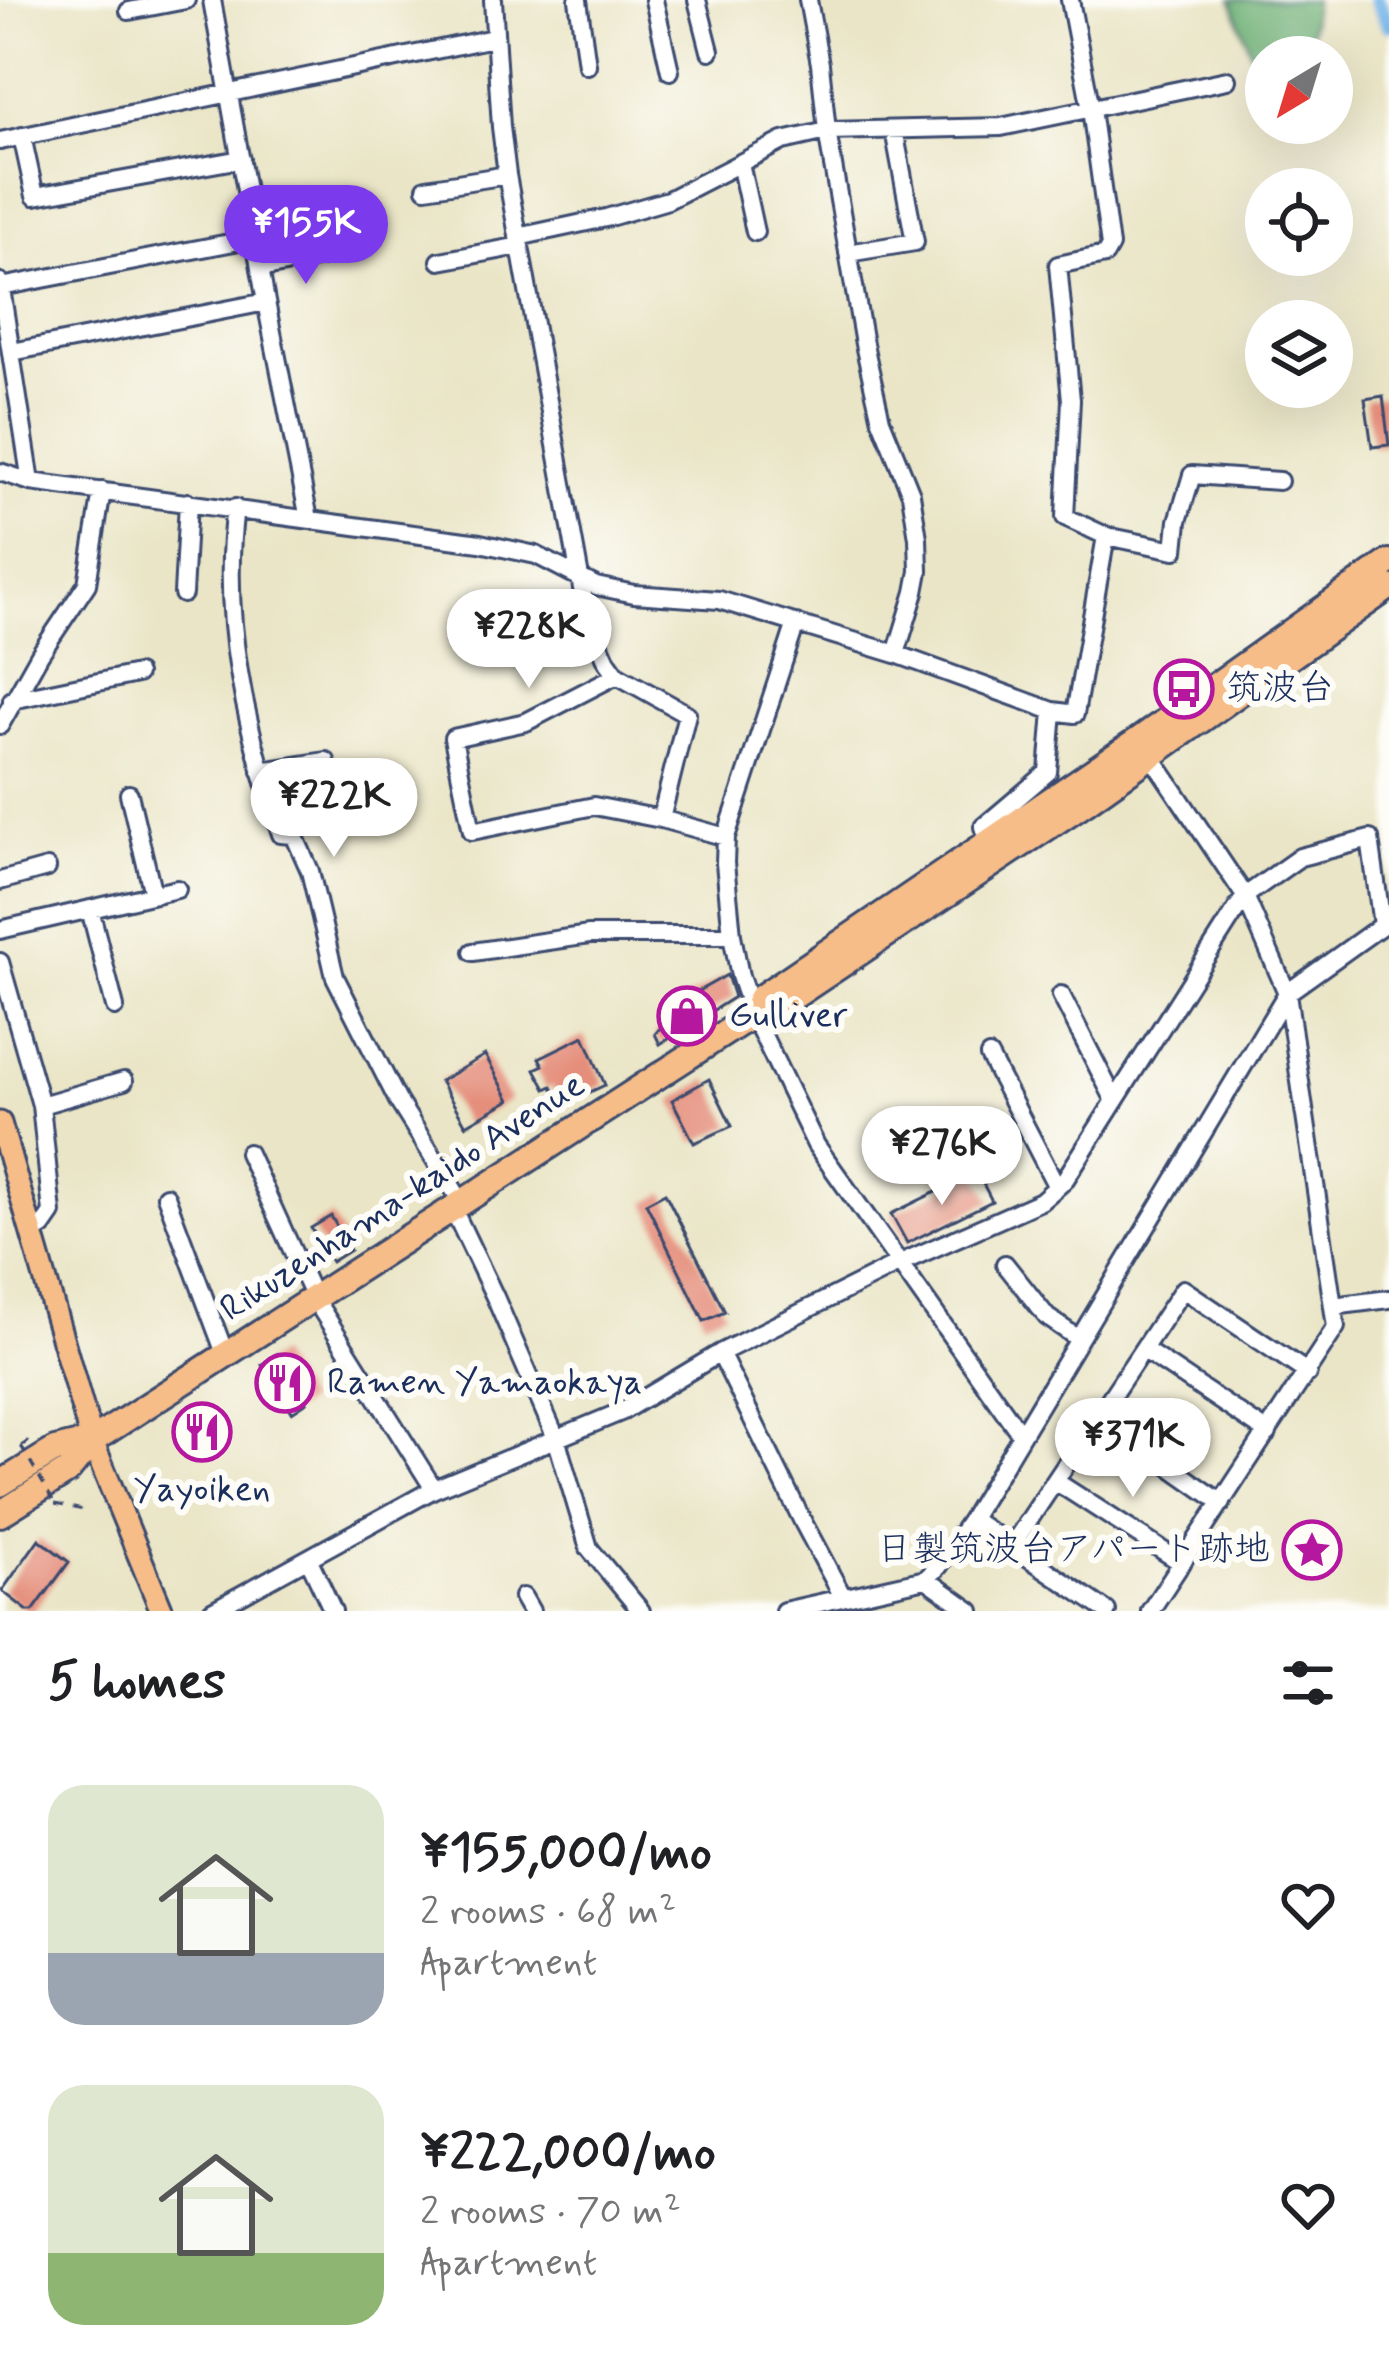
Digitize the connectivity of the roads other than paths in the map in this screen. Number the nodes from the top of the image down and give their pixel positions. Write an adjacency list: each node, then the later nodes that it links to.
1 (186, 0): 9 (street)
2 (212, 0): 15 (street)
3 (493, 0): 10 (street)
4 (578, 0): 12 (street)
5 (654, 0): 13 (street)
6 (697, 0): 11 (street)
7 (808, 0): 18 (street)
8 (1070, 0): 16 (street)
9 (129, 10)
10 (494, 38): 15 (street); 23 (street)
11 (710, 52)
12 (587, 65)
13 (670, 71)
14 (1227, 80): 16 (street)
15 (230, 95): 19 (street); 21 (street)
16 (1091, 110): 17 (street); 42 (street)
17 (895, 130): 18 (street); 29 (street)
18 (827, 131): 22 (street); 29 (street)
19 (22, 136): 20 (street); 21 (street)
20 (0, 141)
21 (241, 159): 26 (street)
22 (740, 163): 25 (street); 27 (street)
23 (507, 175): 24 (street); 27 (street)
24 (426, 188)
25 (755, 232)
26 (255, 238): 31 (street); 32 (street)
27 (519, 242): 30 (street); 44 (street)
28 (341, 253): 31 (street)
29 (848, 253): 48 (street)
30 (440, 260)
31 (260, 269): 33 (street)
32 (1, 284): 34 (street)
33 (266, 302): 34 (street); 41 (street)
34 (12, 352): 37 (street)
35 (0, 472): 37 (street)
36 (1279, 481): 42 (street)
37 (31, 482): 38 (street)
38 (102, 490): 39 (street); 51 (street)
39 (188, 502): 40 (street); 46 (street)
40 (235, 508): 41 (street); 56 (street)
41 (309, 519): 44 (street)
42 (1106, 536): 52 (street)
43 (1389, 562): 54 (highway, Rikuzenhama-kaido Avenue)
44 (579, 578): 47 (street); 50 (street)
45 (1389, 587): 54 (highway, Rikuzenhama-kaido Avenue)
46 (183, 594)
47 (796, 623): 48 (street); 59 (street)
48 (896, 654): 52 (street)
49 (137, 674): 51 (street)
50 (617, 675): 58 (street); 58 (street)
51 (12, 700): 53 (street)
52 (1053, 711): 60 (street)
53 (0, 725)
54 (1146, 748): 60 (highway, Rikuzenhama-kaido Avenue); 65 (street); 75 (highway, Rikuzenhama-kaido Avenue)
55 (326, 761): 56 (street)
56 (260, 772): 84 (street)
57 (129, 794): 64 (street)
58 (662, 819): 59 (street)
59 (726, 837): 69 (street)
60 (992, 842): 75 (highway, Rikuzenhama-kaido Avenue)
61 (47, 868): 62 (street)
62 (0, 881)
63 (177, 889): 64 (street)
64 (154, 894): 66 (street)
65 (1245, 896): 67 (street); 72 (street); 78 (street)
66 (89, 909): 68 (street); 74 (street)
67 (1386, 923): 72 (street)
68 (0, 930)
69 (732, 935): 70 (street); 75 (street)
70 (473, 952)
71 (0, 962): 79 (street)
72 (1287, 993): 90 (street); 91 (street)
73 (1061, 995): 78 (street)
74 (115, 1007)
75 (753, 1015): 84 (highway, Rikuzenhama-kaido Avenue); 86 (street)
76 (989, 1056): 82 (street)
77 (124, 1081): 79 (street)
78 (1115, 1101): 82 (street)
79 (41, 1105): 85 (street)
80 (0, 1123): 85 (main road)
81 (248, 1153): 88 (street)
82 (1057, 1187): 86 (street)
83 (166, 1196): 94 (street)
84 (457, 1206): 88 (highway, Rikuzenhama-kaido Avenue); 99 (street)
85 (32, 1233): 100 (main road)
86 (900, 1263): 93 (street); 98 (street)
87 (1005, 1264): 91 (street)
88 (314, 1298): 94 (highway, Rikuzenhama-kaido Avenue); 103 (street)
89 (1389, 1298): 90 (street)
90 (1333, 1306): 95 (street)
91 (1079, 1339): 98 (street)
92 (1143, 1349): 95 (street); 96 (street); 97 (street)
93 (720, 1353): 99 (street); 111 (street)
94 (226, 1356): 100 (highway, Rikuzenhama-kaido Avenue)
95 (1313, 1365): 97 (street)
96 (1098, 1416): 101 (street); 104 (street)
97 (1268, 1433): 104 (street)
98 (1021, 1435): 106 (street)
99 (556, 1438): 103 (street); 116 (street)
100 (92, 1441): 102 (highway, Rikuzenhama-kaido Avenue); 105 (highway, Rikuzenhama-kaido Avenue); 113 (main road)
101 (1055, 1480): 107 (street); 109 (street)
102 (0, 1484)
103 (434, 1489): 108 (street)
104 (1222, 1503): 109 (street)
105 (0, 1514)
106 (970, 1519): 107 (street); 110 (street)
107 (1011, 1546): 118 (street)
108 (309, 1560): 114 (street); 115 (street)
109 (1182, 1563): 119 (street)
110 (926, 1579): 111 (street); 112 (street)
111 (843, 1598): 117 (street)
112 (963, 1609)
113 (162, 1611)
114 (212, 1611)
115 (333, 1611)
116 (641, 1611)
117 (784, 1611)
118 (1107, 1611)
119 (1150, 1611)

